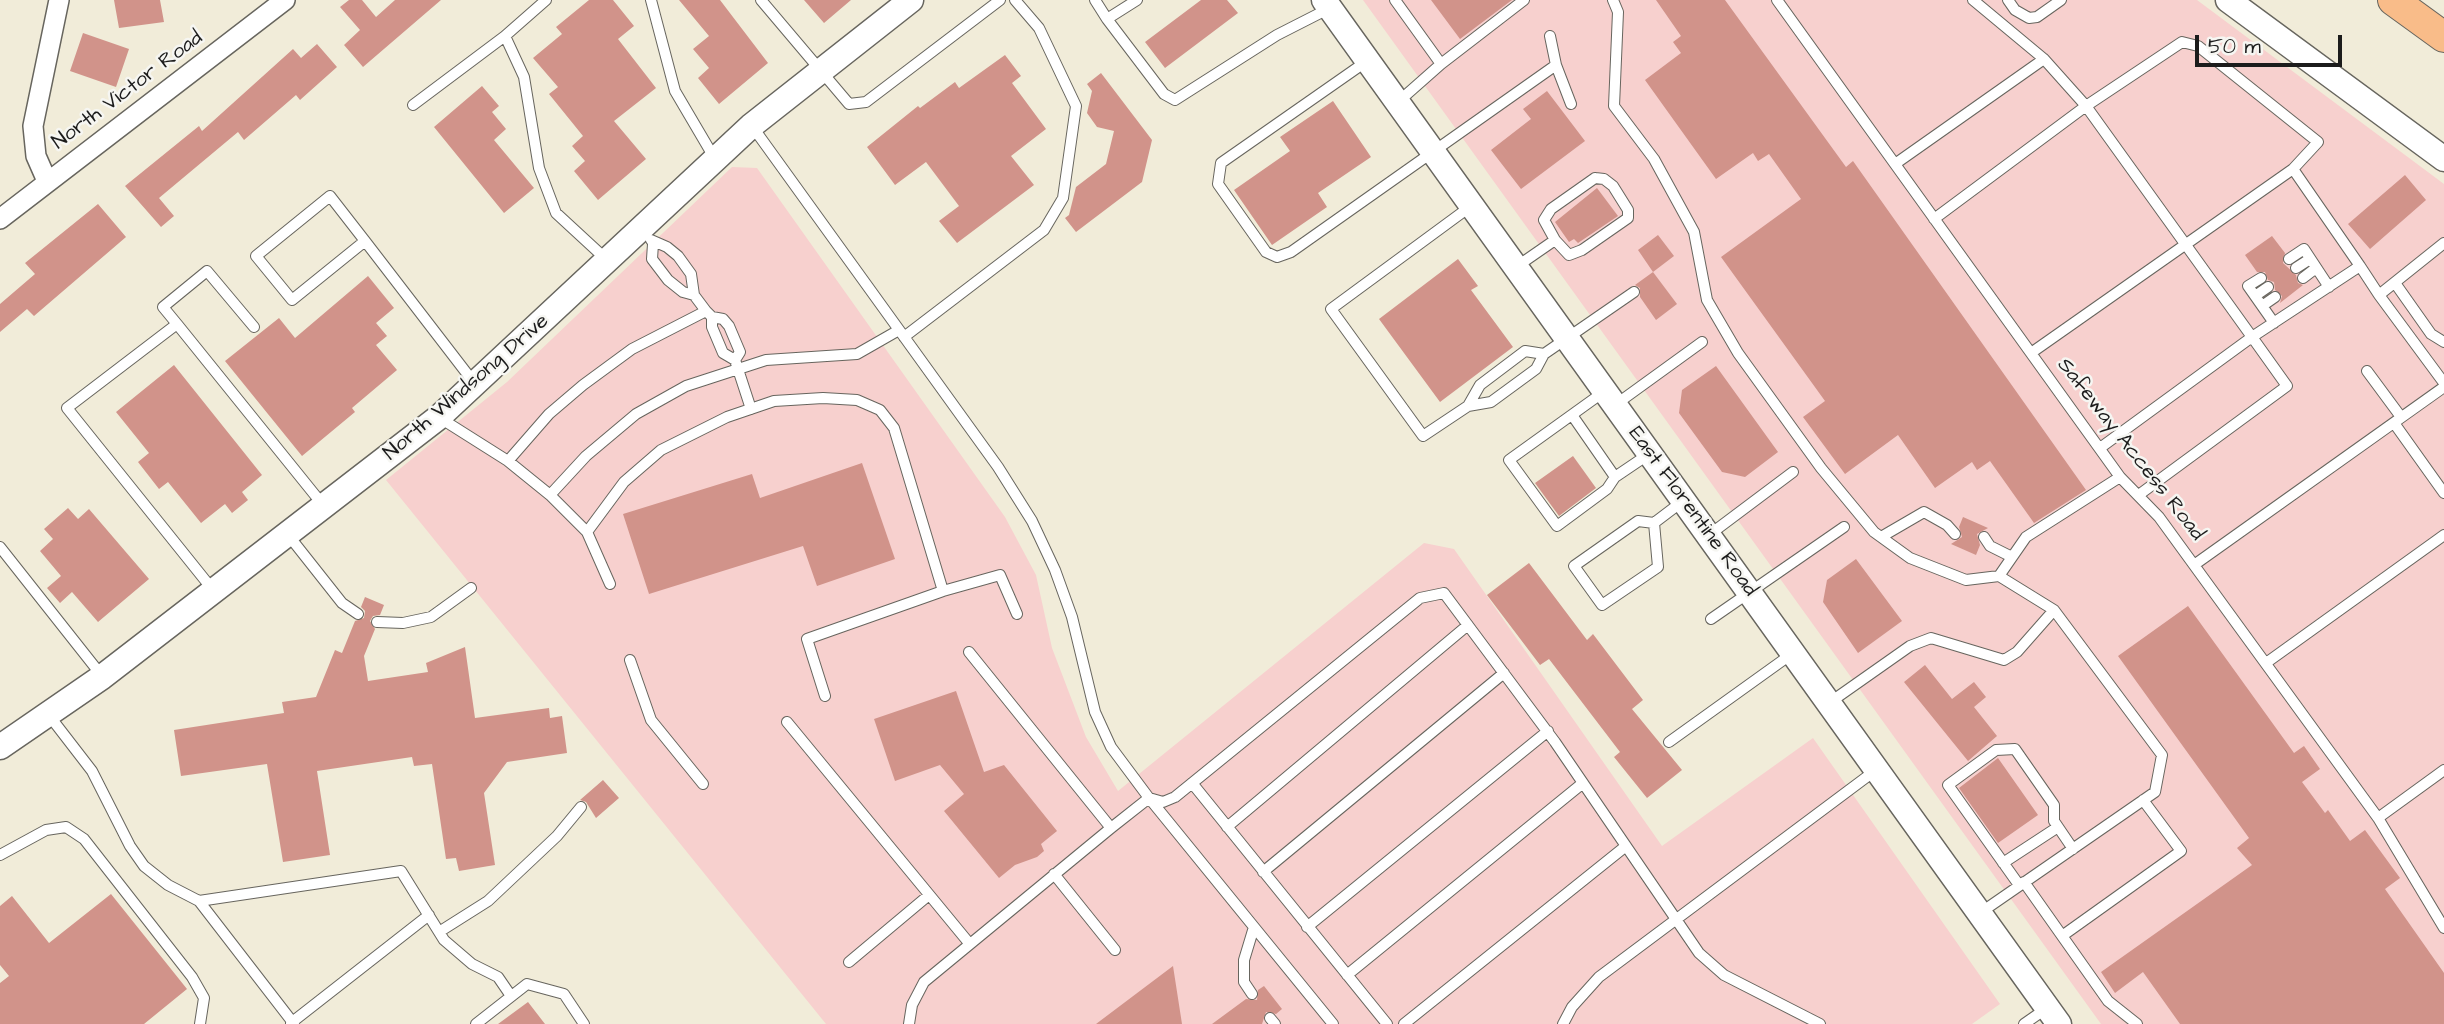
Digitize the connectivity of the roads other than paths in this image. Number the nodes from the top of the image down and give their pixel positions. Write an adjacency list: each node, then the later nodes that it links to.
1 (59, 0): 40 (street)
2 (285, 0): 40 (street, North Victor Road)
3 (546, 0): 22 (lane)
4 (651, 0): 37 (lane)
5 (761, 0): 29 (lane)
6 (911, 0): 29 (street, North Windsong Drive)
7 (1000, 0): 29 (lane)
8 (1015, 0): 70 (lane)
9 (1095, 0): 21 (lane)
10 (1137, 0): 21 (lane)
11 (1395, 0): 27 (lane)
12 (1524, 0): 27 (lane)
13 (1613, 0): 105 (lane)
14 (1777, 0): 38 (lane, Safeway Access Road)
15 (1973, 0): 25 (lane)
16 (2008, 0): 17 (lane)
17 (2060, 0)
18 (2228, 0): 36 (street)
19 (2393, 0): 24 (main road)
20 (1327, 4): 21 (lane); 26 (street, East Florentine Road)
21 (1107, 19)
22 (505, 36): 32 (lane); 50 (lane)
23 (1550, 36): 28 (lane)
24 (2444, 37)
25 (2044, 59): 33 (lane); 38 (lane)
26 (1367, 60): 30 (street, East Florentine Road); 35 (lane)
27 (1441, 64): 30 (lane)
28 (1556, 65): 31 (lane); 35 (lane)
29 (820, 71): 34 (street, North Windsong Drive)
30 (1398, 102): 35 (street, East Florentine Road)
31 (1571, 104)
32 (413, 105)
33 (2086, 106): 39 (lane); 43 (lane); 48 (lane)
34 (751, 125): 37 (street, North Windsong Drive); 70 (lane)
35 (1433, 151): 41 (street, East Florentine Road)
36 (2444, 159)
37 (715, 160): 44 (street, North Windsong Drive)
38 (1895, 164): 43 (lane, Safeway Access Road)
39 (2292, 169): 48 (lane); 53 (lane)
40 (47, 181): 42 (street, North Victor Road)
41 (1472, 205): 52 (street, East Florentine Road); 82 (lane)
42 (0, 219)
43 (1934, 219): 76 (lane, Safeway Access Road)
44 (648, 237): 50 (street, North Windsong Drive); 61 (lane); 61 (lane)
45 (1555, 240): 45 (lane); 52 (lane)
46 (365, 241): 46 (lane); 79 (lane)
47 (2444, 243): 57 (lane)
48 (2185, 244): 71 (lane); 76 (lane)
49 (2289, 259): 51 (lane)
50 (609, 261): 79 (street, North Windsong Drive)
51 (2313, 264): 54 (lane); 56 (lane); 59 (lane)
52 (1516, 267): 72 (street, East Florentine Road)
53 (2360, 267): 59 (lane); 62 (lane)
54 (2296, 268)
55 (2261, 278): 63 (lane)
56 (2303, 278)
57 (2395, 283): 62 (lane); 74 (lane)
58 (2268, 287): 63 (lane)
59 (2329, 288): 67 (lane)
60 (1634, 292): 72 (lane)
61 (694, 295): 66 (lane)
62 (2379, 295): 80 (lane)
63 (2255, 296): 65 (lane)
64 (2275, 297): 65 (lane)
65 (2262, 306): 67 (lane)
66 (709, 314): 77 (lane); 77 (lane); 89 (lane)
67 (2274, 323): 71 (lane)
68 (177, 324): 69 (lane); 97 (lane); 113 (lane)
69 (254, 327)
70 (901, 333): 77 (lane); 140 (lane)
71 (2252, 337): 87 (lane); 94 (lane)
72 (1567, 338): 75 (lane); 81 (street, East Florentine Road)
73 (1702, 342): 81 (lane)
74 (2444, 342)
75 (1544, 354): 82 (lane); 82 (lane)
76 (2031, 354): 87 (lane, Safeway Access Road)
77 (737, 365): 83 (lane); 95 (lane)
78 (2367, 371): 86 (lane)
79 (476, 384): 85 (street, North Windsong Drive)
80 (2444, 385): 86 (lane)
81 (1610, 398): 84 (lane); 88 (street, East Florentine Road)
82 (1468, 406)
83 (751, 409): 101 (lane); 114 (lane)
84 (1572, 415): 91 (lane); 91 (lane)
85 (439, 417): 89 (lane); 97 (street, North Windsong Drive)
86 (2398, 420): 93 (lane); 109 (lane)
87 (2100, 448): 92 (lane, Safeway Access Road)
88 (1650, 454): 91 (lane); 96 (street, East Florentine Road)
89 (508, 461): 95 (lane)
90 (1793, 472): 104 (lane)
91 (1615, 477)
92 (2120, 477): 94 (lane, Safeway Access Road); 108 (lane)
93 (2444, 493)
94 (2140, 494): 109 (lane, Safeway Access Road)
95 (550, 495): 101 (lane)
96 (1684, 500): 98 (lane); 104 (street, East Florentine Road)
97 (325, 508): 103 (street, North Windsong Drive)
98 (1654, 523): 98 (lane)
99 (1844, 527): 115 (lane)
100 (1957, 530): 105 (lane)
101 (587, 532): 111 (lane)
102 (2444, 535): 125 (lane)
103 (289, 536): 113 (street, North Windsong Drive); 117 (lane)
104 (1709, 536): 115 (street, East Florentine Road)
105 (1881, 537): 110 (lane)
106 (1985, 543): 108 (lane)
107 (0, 547): 127 (lane)
108 (2012, 557): 110 (lane)
109 (2194, 565): 125 (lane, Safeway Access Road)
110 (1999, 576): 116 (lane)
111 (610, 584)
112 (471, 588): 120 (lane)
113 (213, 590): 127 (street, North Windsong Drive)
114 (943, 591): 118 (lane); 128 (lane)
115 (1750, 593): 119 (lane); 123 (street, East Florentine Road)
116 (2054, 610): 129 (lane); 141 (lane)
117 (358, 614)
118 (1017, 614)
119 (1711, 619)
120 (377, 622)
121 (1468, 625): 126 (lane); 137 (lane); 144 (lane)
122 (969, 652): 146 (lane)
123 (1793, 653): 129 (street, East Florentine Road); 133 (lane)
124 (630, 660): 139 (lane)
125 (2266, 663): 143 (lane, Safeway Access Road)
126 (1504, 673): 132 (lane); 151 (lane)
127 (102, 677): 130 (street, North Windsong Drive)
128 (825, 696)
129 (1829, 703): 135 (street, East Florentine Road)
130 (48, 713): 134 (street, North Windsong Drive); 155 (lane)
131 (786, 722): 154 (lane)
132 (1548, 731): 138 (lane); 160 (lane)
133 (1669, 742)
134 (0, 747)
135 (1876, 769): 156 (street, East Florentine Road); 158 (lane)
136 (2444, 770): 143 (lane)
137 (1192, 783): 140 (lane); 144 (lane)
138 (1583, 783): 147 (lane); 167 (lane)
139 (703, 784)
140 (1149, 798): 146 (lane); 159 (lane)
141 (2143, 800): 148 (lane); 163 (lane)
142 (581, 807): 162 (lane)
143 (2378, 818): 161 (lane, Safeway Access Road)
144 (1227, 827): 151 (lane)
145 (2059, 827): 148 (lane); 150 (lane); 150 (lane)
146 (1111, 828): 152 (lane)
147 (1626, 846): 158 (lane); 178 (lane)
148 (2073, 849): 153 (lane)
149 (0, 855): 172 (lane)
150 (2003, 863): 153 (lane)
151 (1263, 872): 160 (lane)
152 (1054, 874): 164 (lane); 165 (lane)
153 (2022, 884): 156 (lane); 163 (lane)
154 (929, 895): 164 (lane); 166 (lane)
155 (199, 901): 157 (lane); 173 (lane)
156 (1979, 913): 170 (street, East Florentine Road)
157 (429, 915): 162 (lane); 173 (lane)
158 (1675, 919): 179 (lane); 180 (lane)
159 (1254, 927): 168 (lane); 171 (lane)
160 (1307, 927): 167 (lane)
161 (2444, 928)
162 (439, 932): 169 (lane)
163 (2062, 936): 182 (lane)
164 (968, 943): 176 (lane)
165 (1115, 950)
166 (849, 962)
167 (1347, 975): 177 (lane)
168 (1252, 994)
169 (512, 996): 174 (lane); 175 (lane)
170 (2053, 1016): 181 (lane)
171 (1328, 1023)
172 (200, 1024)
173 (292, 1024)
174 (476, 1024)
175 (584, 1024)
176 (909, 1024)
177 (1387, 1024)
178 (1404, 1024)
179 (1563, 1024)
180 (1820, 1024)
181 (2024, 1024)
182 (2137, 1024)

